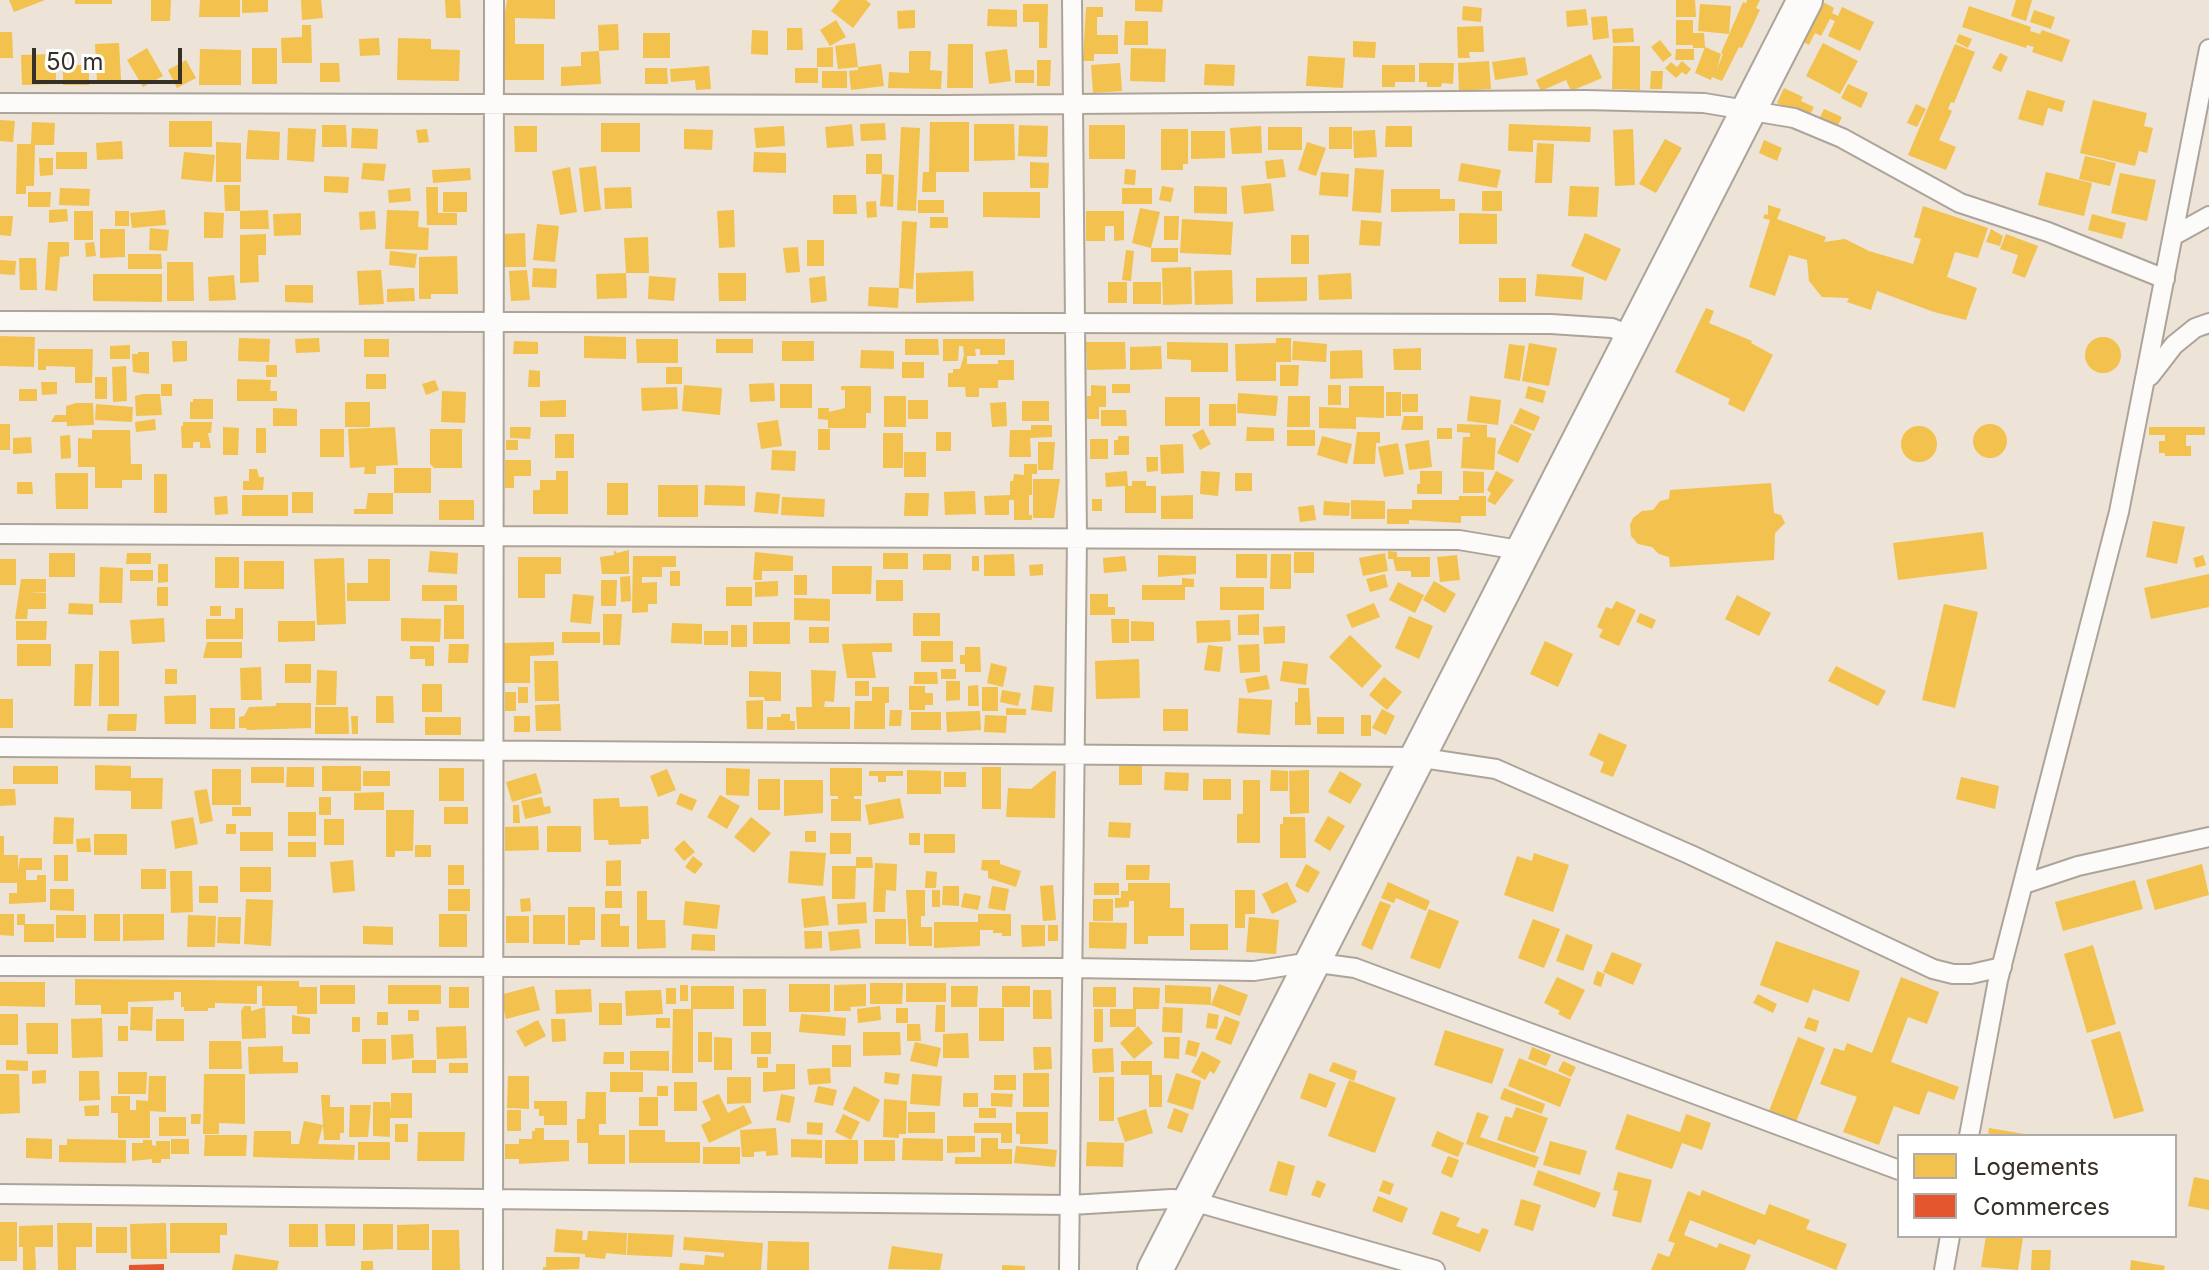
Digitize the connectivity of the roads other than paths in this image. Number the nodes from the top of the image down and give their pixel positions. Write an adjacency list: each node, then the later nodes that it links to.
1 (494, 0): 7 (street)
2 (1072, 0): 8 (street)
3 (1783, 0): 9 (highway)
4 (1805, 0): 9 (highway)
5 (2209, 49): 11 (street)
6 (0, 103): 7 (street)
7 (496, 104): 8 (street); 14 (street)
8 (1073, 104): 9 (street); 15 (street)
9 (1740, 109): 12 (street); 17 (highway)
10 (2209, 216): 11 (street)
11 (2173, 236): 12 (street)
12 (2165, 279): 18 (street)
13 (0, 321): 14 (street)
14 (496, 321): 15 (street); 20 (street)
15 (1075, 322): 17 (street); 21 (street)
16 (2209, 323): 18 (street)
17 (1622, 332): 22 (highway)
18 (2145, 383): 28 (street)
19 (0, 534): 20 (street)
20 (494, 534): 21 (street); 24 (street)
21 (1077, 537): 22 (street); 25 (street)
22 (1515, 548): 26 (highway)
23 (0, 747): 24 (street)
24 (492, 750): 25 (street); 30 (street)
25 (1073, 752): 26 (street); 33 (street)
26 (1406, 756): 29 (highway); 32 (street)
27 (2209, 837): 28 (street)
28 (2024, 884): 32 (street)
29 (1300, 964): 33 (street); 35 (street); 38 (highway)
30 (493, 965): 31 (street); 33 (street); 37 (street)
31 (0, 966)
32 (2002, 967): 34 (street)
33 (1073, 968): 39 (street)
34 (1969, 1134)
35 (1897, 1169)
36 (0, 1194): 37 (street)
37 (493, 1199): 39 (street); 41 (street)
38 (1180, 1199): 39 (street); 43 (highway); 44 (highway); 45 (street)
39 (1071, 1205): 42 (street)
40 (1950, 1238): 46 (street)
41 (493, 1270)
42 (1069, 1270)
43 (1136, 1270)
44 (1155, 1270)
45 (1435, 1270)
46 (1944, 1270)

